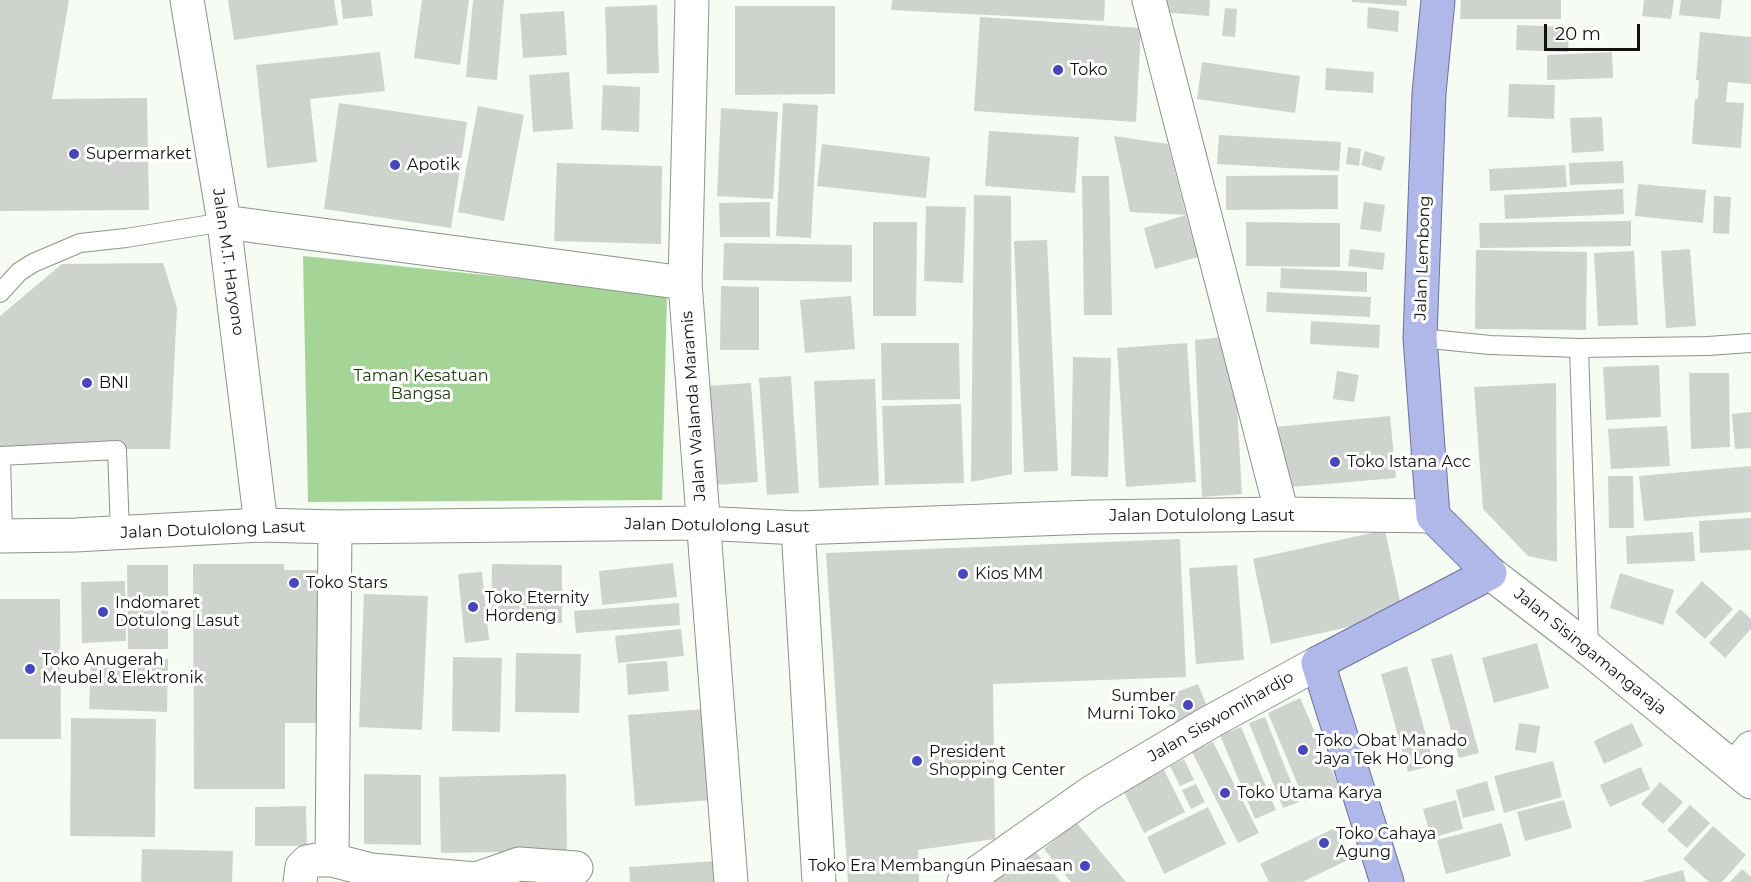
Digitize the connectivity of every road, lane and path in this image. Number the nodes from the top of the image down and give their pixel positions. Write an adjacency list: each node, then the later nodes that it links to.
1 (188, 0): 5 (street, Jalan M.T. Haryono)
2 (692, 0): 6 (street, Jalan Walanda Maramis)
3 (1149, 0): 12 (street)
4 (1438, 0): 8 (highway, Jalan Lembong)
5 (224, 222): 6 (street); 7 (lane); 15 (street, Jalan M.T. Haryono)
6 (685, 283): 14 (street, Jalan Walanda Maramis)
7 (0, 293)
8 (1420, 338): 10 (lane); 13 (highway, Jalan Lembong)
9 (1751, 343): 10 (lane)
10 (1579, 348): 21 (lane)
11 (0, 456): 18 (lane); 19 (lane)
12 (1282, 514): 13 (street, Jalan Dotulolong Lasut); 17 (street, Jalan Dotulolong Lasut)
13 (1433, 516): 20 (highway, Jalan Sisingamangaraja)
14 (702, 523): 16 (street, Jalan Dotulolong Lasut); 17 (street, Jalan Dotulolong Lasut); 27 (street, Jalan Walanda Maramis)
15 (261, 525): 16 (street, Jalan Dotulolong Lasut); 18 (street, Jalan Dotulolong Lasut)
16 (334, 527): 24 (street)
17 (798, 528): 28 (street)
18 (120, 532): 19 (street, Jalan Dotulolong Lasut)
19 (2, 536)
20 (1490, 573): 21 (street, Jalan Sisingamangaraja); 22 (highway, Jalan Siswomihardjo)
21 (1589, 649): 23 (street, Jalan Sisingamangaraja)
22 (1318, 663): 29 (street, Jalan Siswomihardjo); 30 (highway)
23 (1745, 766)
24 (332, 860): 25 (street); 26 (street)
25 (576, 868)
26 (300, 882)
27 (731, 882)
28 (819, 882)
29 (964, 882)
30 (1387, 882)

